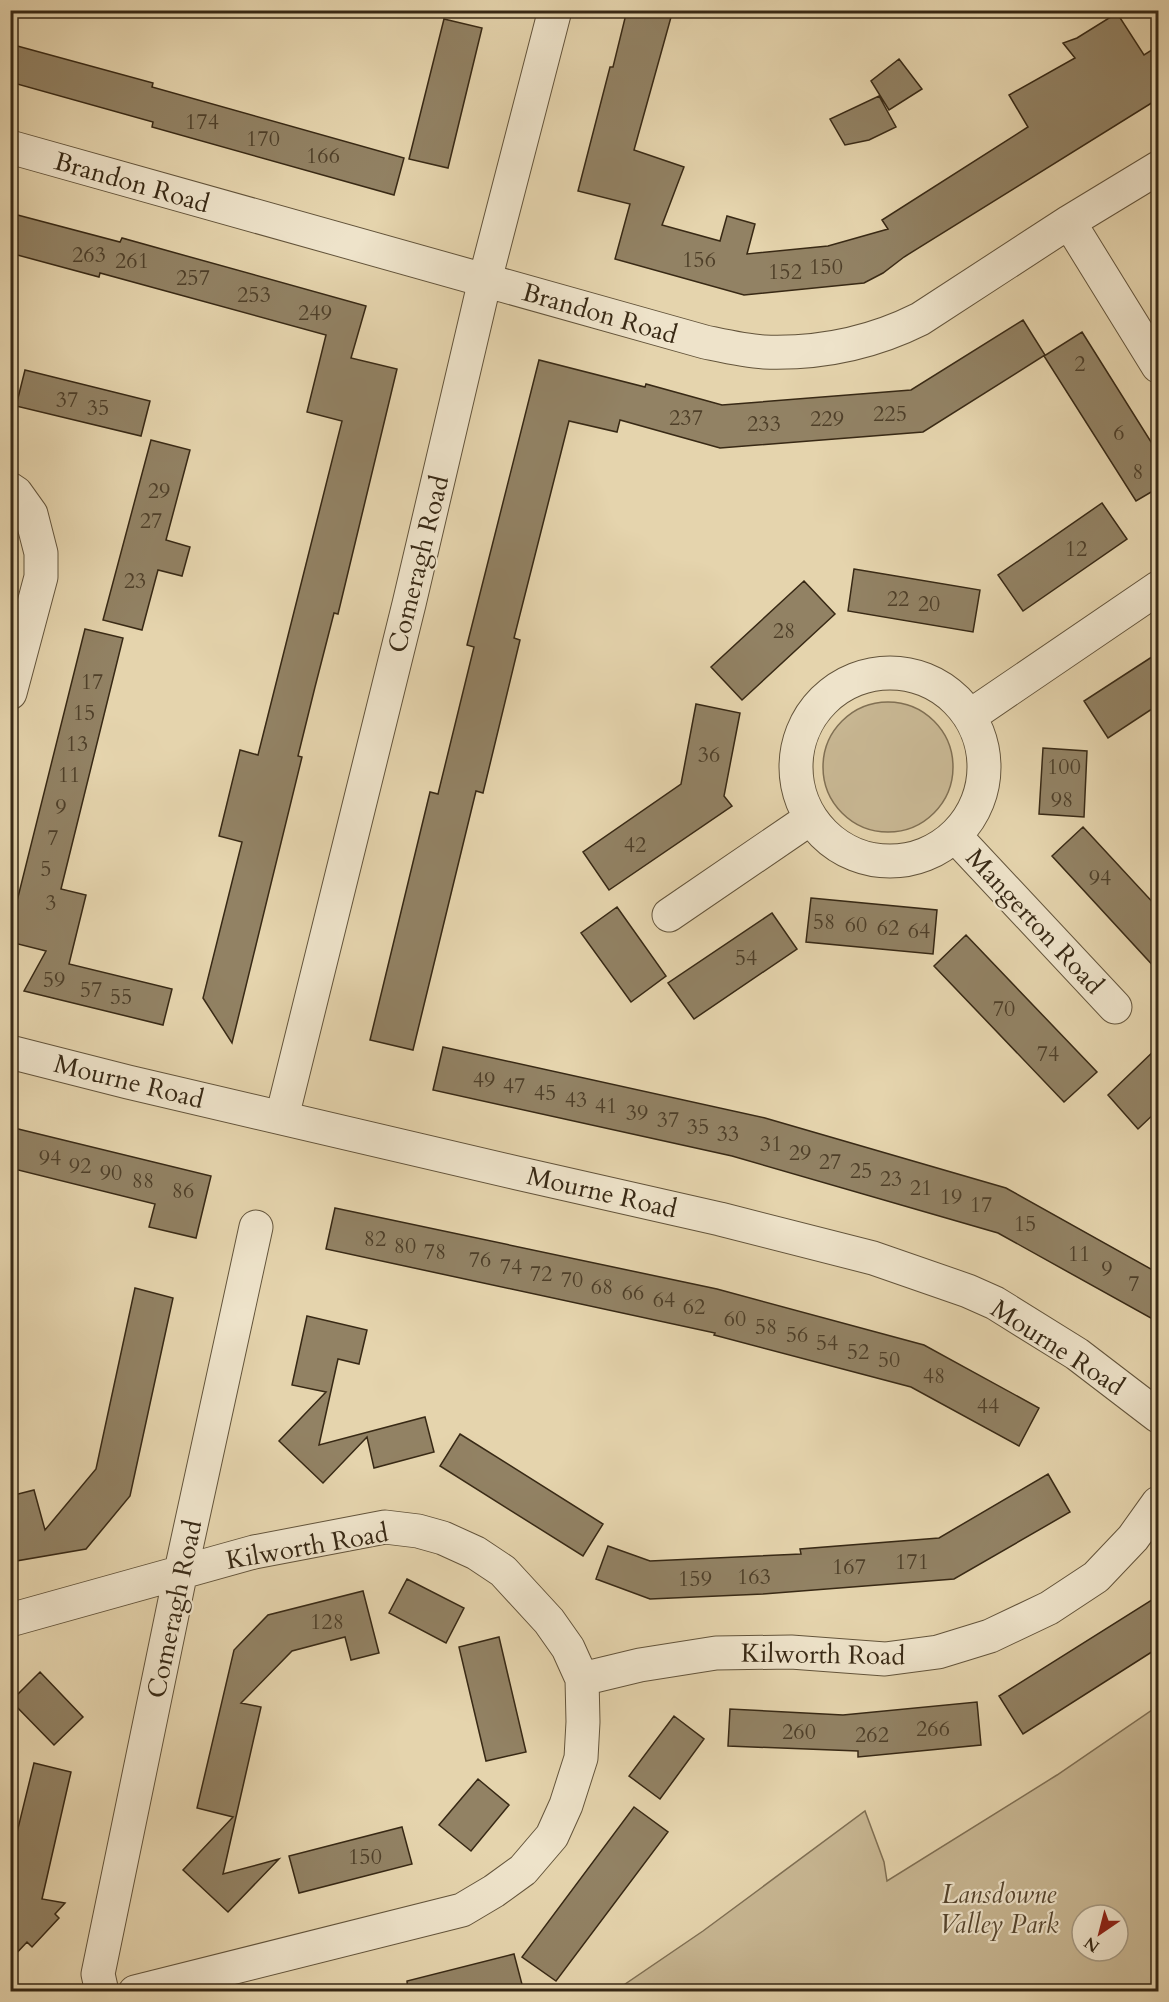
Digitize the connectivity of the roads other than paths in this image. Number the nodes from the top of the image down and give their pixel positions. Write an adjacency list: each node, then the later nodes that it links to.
1 (555, 10): 5 (street, Comeragh Road)
2 (10, 147): 5 (street, Brandon Road)
3 (1158, 168): 4 (street, Brandon Road)
4 (1069, 222): 5 (street, Brandon Road); 6 (street)
5 (485, 280): 16 (street, Comeragh Road)
6 (1158, 366)
7 (10, 489): 9 (street)
8 (1158, 588): 10 (street)
9 (10, 693)
10 (970, 716): 11 (street, Mangerton Road); 12 (street, Mangerton Road)
11 (811, 818): 12 (street, Mangerton Road); 13 (street)
12 (955, 836): 14 (street, Mangerton Road)
13 (669, 915)
14 (1115, 1007)
15 (10, 1052): 16 (street, Mourne Road)
16 (282, 1117): 18 (street, Mourne Road)
17 (256, 1227): 20 (street, Comeragh Road)
18 (1158, 1416)
19 (1158, 1503): 22 (street, Kilworth Road)
20 (182, 1571): 21 (street, Kilworth Road); 22 (street, Kilworth Road); 23 (street, Comeragh Road)
21 (10, 1620)
22 (582, 1679): 24 (street, Kilworth Road)
23 (102, 1992)
24 (135, 1992)

